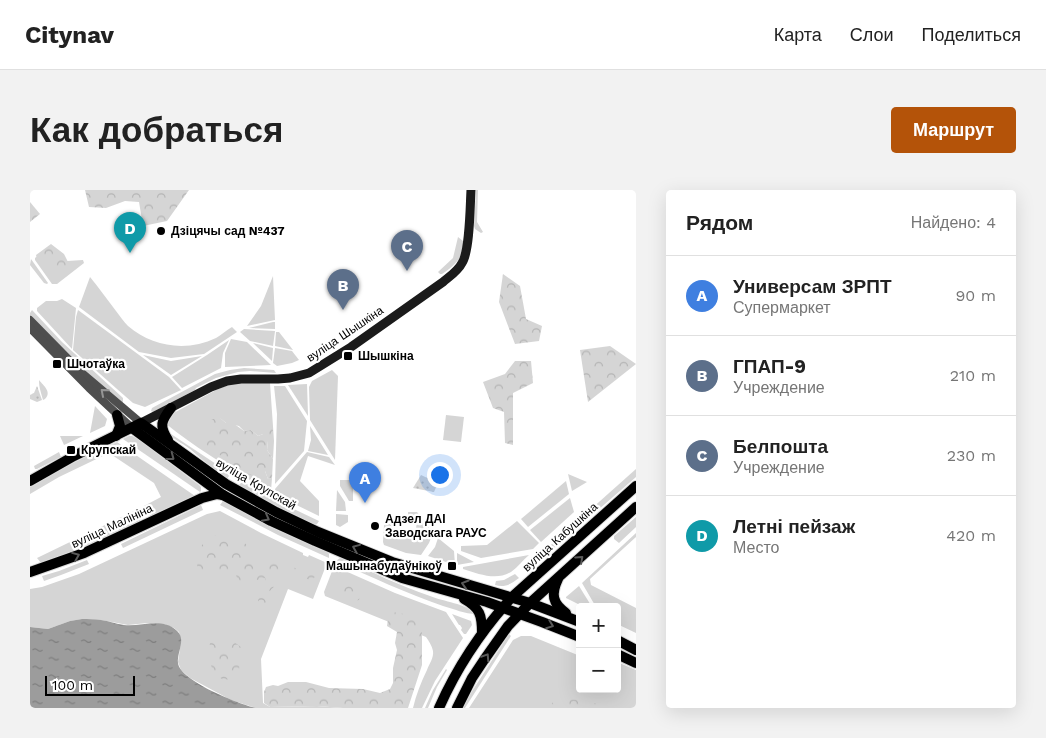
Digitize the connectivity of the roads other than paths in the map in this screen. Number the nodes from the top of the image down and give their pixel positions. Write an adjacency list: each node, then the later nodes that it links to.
1 (472, 190): 4 (main road, вуліца Шышкіна)
2 (30, 320): 6 (street, вуліца Крупскай, one-way to 2)
3 (30, 328): 5 (street, вуліца Крупскай)
4 (171, 408): 6 (main road, вуліца Шышкіна); 8 (main road)
5 (116, 415): 6 (street, вуліца Крупскай); 7 (main road)
6 (137, 426): 7 (main road); 8 (main road, вуліца Крупскай); 12 (main road, вуліца Крупскай, one-way to 12)
7 (116, 436): 10 (main road)
8 (171, 445): 9 (main road, вуліца Крупскай)
9 (206, 470): 12 (main road); 19 (main road, вуліца Крупскай, one-way to 9)
10 (30, 481)
11 (636, 486): 19 (main road, вуліца Кабушкіна)
12 (211, 487): 13 (main road, вуліца Крупскай); 14 (main road, вуліца Малініна)
13 (223, 495): 14 (main road, вуліца Малініна); 18 (main road, вуліца Крупскай, one-way to 18)
14 (202, 498): 16 (main road, вуліца Малініна, one-way to 14)
15 (636, 507): 17 (main road, one-way to 15)
16 (30, 572)
17 (558, 578): 20 (main road); 23 (main road)
18 (453, 593): 21 (main road, вуліца Крупскай); 24 (main road)
19 (512, 597): 20 (main road, вуліца Крупскай); 21 (main road, вуліца Кабушкіна)
20 (530, 603): 22 (main road); 23 (main road, вуліца Крупскай)
21 (502, 608): 22 (main road, вуліца Крупскай); 24 (main road, вуліца Кабушкіна)
22 (520, 614): 25 (main road, вуліца Крупскай, one-way to 25); 33 (main road, one-way to 22)
23 (576, 620)
24 (482, 633): 32 (main road, вуліца Кабушкіна)
25 (576, 635)
26 (621, 642): 28 (main road)
27 (621, 650): 30 (main road)
28 (636, 650)
29 (621, 656): 31 (main road)
30 (636, 656)
31 (636, 663)
32 (438, 708)
33 (457, 708)

